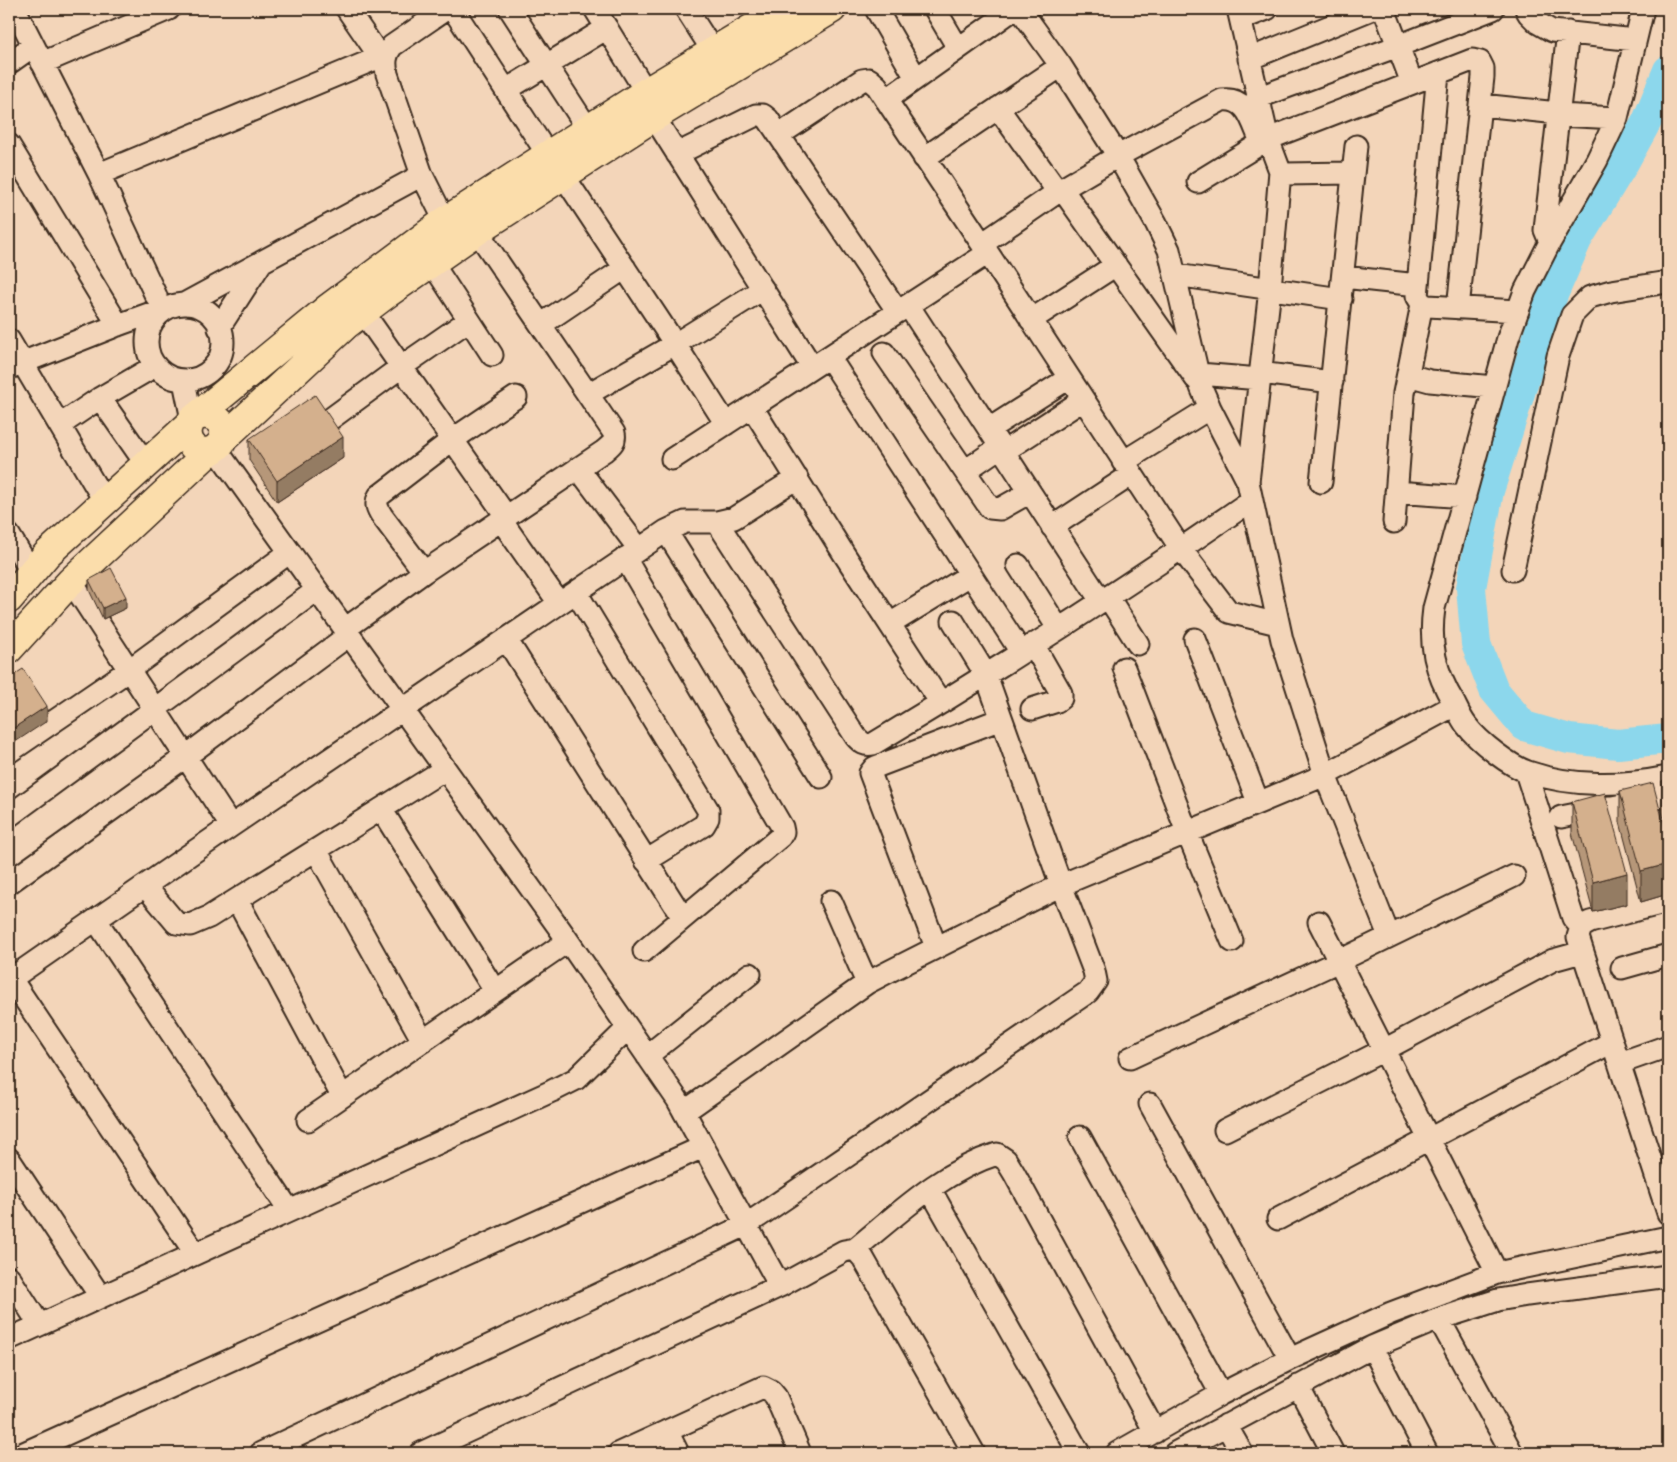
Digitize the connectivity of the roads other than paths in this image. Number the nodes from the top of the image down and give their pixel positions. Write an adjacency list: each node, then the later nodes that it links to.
1 (14, 9): 27 (street)
2 (169, 9): 27 (street)
3 (446, 9): 28 (street)
4 (453, 9): 36 (street)
5 (510, 9): 31 (street)
6 (595, 9): 21 (street)
7 (686, 9): 26 (street)
8 (832, 9): 39 (main road)
9 (876, 9): 34 (street)
10 (935, 9): 25 (street)
11 (1014, 9): 25 (street)
12 (1020, 9): 32 (street)
13 (1267, 9): 20 (street)
14 (1372, 9): 24 (street); 29 (street)
15 (1493, 9): 24 (street)
16 (1526, 9): 22 (street)
17 (1642, 9): 23 (street)
18 (351, 10): 28 (street)
19 (778, 10): 26 (main road)
20 (1240, 14): 29 (street)
21 (607, 28): 31 (street); 39 (street)
22 (1568, 32): 23 (street); 42 (street)
23 (1635, 40): 43 (street)
24 (1398, 46): 35 (street); 37 (street)
25 (958, 48): 34 (street)
26 (713, 51): 39 (main road)
27 (37, 55): 30 (street); 56 (street)
28 (383, 55): 56 (street); 57 (street)
29 (1249, 59): 37 (street)
30 (9, 63)
31 (547, 65): 36 (street); 44 (street)
32 (1061, 66): 41 (street); 50 (street)
33 (1438, 73): 35 (street); 40 (street); 73 (street)
34 (916, 78): 38 (street)
35 (1412, 83): 46 (street)
36 (506, 90): 52 (street)
37 (1258, 98): 46 (street)
38 (886, 100): 45 (street); 51 (street)
39 (650, 104): 44 (main road); 49 (street); 52 (main road)
40 (1480, 104): 42 (street); 76 (street)
41 (998, 108): 51 (street); 59 (street)
42 (1558, 114): 43 (street); 62 (street)
43 (1617, 118): 62 (street)
44 (588, 128): 52 (main road)
45 (779, 135): 49 (street); 77 (street)
46 (1264, 140): 50 (street); 54 (street); 58 (street)
47 (9, 145): 53 (street)
48 (1356, 146): 55 (street)
49 (677, 154): 72 (street)
50 (1118, 156): 59 (street); 68 (street)
51 (924, 158): 63 (street)
52 (556, 165): 60 (main road); 61 (main road); 67 (street)
53 (15, 168): 83 (street)
54 (1280, 171): 55 (street); 71 (street)
55 (1353, 173): 69 (street)
56 (99, 174): 75 (street)
57 (422, 175): 60 (street); 64 (street)
58 (1198, 182)
59 (1060, 191): 63 (street); 66 (street)
60 (445, 221): 106 (main road)
61 (477, 231): 65 (main road); 82 (street)
62 (1550, 242): 79 (street)
63 (985, 249): 77 (street); 81 (street)
64 (263, 261): 75 (street); 84 (street)
65 (432, 262): 78 (main road); 80 (street)
66 (1116, 265): 81 (street); 97 (street)
67 (624, 268): 82 (street); 86 (street)
68 (1176, 275): 71 (street); 97 (street)
69 (1343, 277): 73 (street); 74 (street)
70 (1668, 282): 136 (street)
71 (1270, 289): 74 (street); 94 (street)
72 (763, 290): 86 (street); 89 (street)
73 (1420, 294): 76 (street); 93 (street)
74 (1341, 299): 98 (street)
75 (170, 303): 83 (street); 84 (street); 91 (street)
76 (1458, 308): 79 (street)
77 (903, 309): 89 (street); 110 (street)
78 (362, 312): 92 (street); 112 (main road)
79 (1518, 312): 99 (street)
80 (469, 320): 88 (street); 92 (street)
81 (1032, 320): 95 (street)
82 (542, 324): 100 (street)
83 (118, 325): 90 (street)
84 (219, 328): 96 (street)
85 (9, 340): 90 (street)
86 (675, 344): 100 (street); 108 (street)
87 (884, 353): 118 (street)
88 (492, 355)
89 (821, 362): 104 (street); 139 (street)
90 (16, 365): 109 (street)
91 (155, 366): 96 (street); 102 (street)
92 (401, 367): 107 (street); 111 (street)
93 (1408, 375): 99 (street); 123 (street)
94 (1260, 376): 97 (street); 98 (street); 121 (street)
95 (1069, 378): 103 (street); 110 (street)
96 (184, 380): 106 (street)
97 (1200, 381): 105 (street)
98 (1332, 382): 120 (street)
99 (1494, 387): 124 (street)
100 (588, 394): 116 (street)
101 (516, 397): 111 (street)
102 (100, 398): 109 (street); 115 (street)
103 (1083, 400): 113 (street); 117 (street)
104 (752, 407): 108 (street); 119 (street)
105 (1210, 408): 117 (street); 121 (street)
106 (193, 420): 112 (main road); 115 (main road)
107 (328, 420)
108 (726, 424): 114 (street)
109 (60, 425): 125 (street)
110 (989, 429): 113 (street)
111 (452, 440): 126 (street); 137 (street)
112 (216, 446): 133 (street); 140 (main road)
113 (1002, 449): 118 (street); 122 (street)
114 (672, 459)
115 (146, 464): 125 (main road)
116 (578, 468): 126 (street); 134 (street)
117 (1127, 468): 129 (street); 132 (street)
118 (965, 470): 122 (street)
119 (797, 478): 127 (street); 146 (street)
120 (1321, 482)
121 (1250, 491): 132 (street); 147 (street)
122 (1030, 492): 129 (street)
123 (1396, 492): 124 (street); 128 (street)
124 (1465, 497): 159 (street)
125 (105, 502): 138 (main road)
126 (503, 518): 137 (street); 142 (street)
127 (717, 522): 130 (street); 158 (street)
128 (1394, 522)
129 (1052, 527): 144 (street)
130 (666, 531): 134 (street); 169 (street)
131 (9, 535): 138 (street)
132 (1181, 549): 144 (street); 147 (street)
133 (290, 552): 141 (street); 156 (street)
134 (632, 554): 142 (street); 189 (street)
135 (1018, 566): 148 (street)
136 (1513, 570)
137 (424, 572): 149 (street)
138 (32, 573): 143 (main road)
139 (970, 575): 146 (street); 153 (street)
140 (72, 581): 154 (main road); 156 (street)
141 (317, 590): 149 (street); 160 (street)
142 (567, 598): 150 (street); 180 (street)
143 (9, 599)
144 (1104, 599): 148 (street); 152 (street)
145 (953, 621): 157 (street)
146 (890, 624): 158 (street)
147 (1278, 624): 168 (street)
148 (1058, 628): 153 (street)
149 (347, 632): 161 (street); 165 (street)
150 (506, 639): 161 (street); 180 (street)
151 (1195, 639): 171 (street)
152 (1138, 644)
153 (1027, 648): 157 (street); 162 (street)
154 (9, 649)
155 (1124, 668): 178 (street)
156 (129, 670): 160 (street); 164 (street)
157 (986, 674): 158 (street); 163 (street)
158 (941, 703)
159 (1455, 705): 167 (street); 168 (street)
160 (154, 708): 165 (street); 175 (street)
161 (402, 709): 166 (street); 177 (street)
162 (1032, 709)
163 (1001, 719): 183 (street); 196 (street)
164 (9, 752)
165 (185, 757): 177 (street); 182 (street)
166 (445, 769): 174 (street); 195 (street)
167 (1526, 772): 170 (street); 192 (street)
168 (1326, 775): 171 (street); 193 (street)
169 (821, 777)
170 (1668, 777)
171 (1258, 802): 178 (street)
172 (1660, 804): 173 (street)
173 (1609, 807): 176 (street); 188 (street)
174 (381, 809): 179 (street); 205 (street)
175 (9, 815)
176 (1561, 817)
177 (230, 826): 184 (street)
178 (1187, 832): 183 (street); 194 (street)
179 (316, 850): 185 (street); 207 (street)
180 (646, 861): 189 (street)
181 (1514, 876): 193 (street)
182 (9, 883)
183 (1061, 885): 196 (street); 228 (street)
184 (145, 886): 185 (street); 190 (street)
185 (237, 900): 214 (street)
186 (831, 901): 204 (street)
187 (1668, 902): 188 (street)
188 (1637, 910): 192 (street)
189 (683, 918): 197 (street)
190 (96, 920): 203 (street); 225 (street)
191 (1319, 922): 200 (street)
192 (1581, 927): 198 (street)
193 (1389, 936): 200 (street)
194 (1232, 940)
195 (568, 941): 205 (street); 206 (street)
196 (936, 947): 204 (street)
197 (644, 951)
198 (1582, 952): 208 (street); 210 (street)
199 (1668, 955): 201 (street)
200 (1339, 961): 210 (street); 212 (street)
201 (1622, 968)
202 (750, 974): 211 (street)
203 (9, 978): 231 (street)
204 (868, 983): 216 (street)
205 (495, 991): 207 (street)
206 (628, 1028): 211 (street); 225 (street)
207 (423, 1041): 214 (street)
208 (1612, 1042): 213 (street); 220 (street)
209 (1668, 1046): 213 (street)
210 (1384, 1050): 218 (street); 220 (street)
211 (647, 1056): 216 (street)
212 (1130, 1058)
213 (1620, 1063): 223 (street)
214 (342, 1096): 217 (street)
215 (1150, 1104): 241 (street)
216 (684, 1112): 221 (street)
217 (308, 1120)
218 (1224, 1130)
219 (1080, 1137): 243 (street)
220 (1428, 1138): 227 (street); 232 (street)
221 (703, 1147): 228 (street); 247 (street)
222 (9, 1159): 236 (street)
223 (1660, 1160): 226 (street)
224 (930, 1189): 230 (street); 246 (street); 254 (street)
225 (289, 1210): 231 (street)
226 (1668, 1214)
227 (1278, 1219)
228 (746, 1225): 235 (street); 248 (street)
229 (1668, 1237): 232 (street)
230 (855, 1249): 235 (street); 253 (street)
231 (195, 1253): 236 (street)
232 (1497, 1273): 241 (street)
233 (1668, 1276): 237 (street)
234 (9, 1277): 238 (street)
235 (780, 1286): 249 (street)
236 (100, 1296): 238 (street)
237 (1439, 1319): 240 (street); 260 (street)
238 (40, 1324): 239 (street)
239 (9, 1339)
240 (1372, 1347): 242 (street); 259 (street)
241 (1290, 1359): 243 (street)
242 (1298, 1386): 244 (street); 258 (street)
243 (1221, 1394): 246 (street)
244 (1226, 1425): 256 (street); 257 (street)
245 (667, 1431): 250 (street); 251 (street); 252 (street)
246 (1155, 1432): 255 (street)
247 (24, 1453)
248 (261, 1453)
249 (421, 1453)
250 (620, 1453)
251 (678, 1453)
252 (800, 1453)
253 (974, 1453)
254 (1079, 1453)
255 (1117, 1453)
256 (1175, 1453)
257 (1242, 1453)
258 (1333, 1453)
259 (1427, 1453)
260 (1512, 1453)

